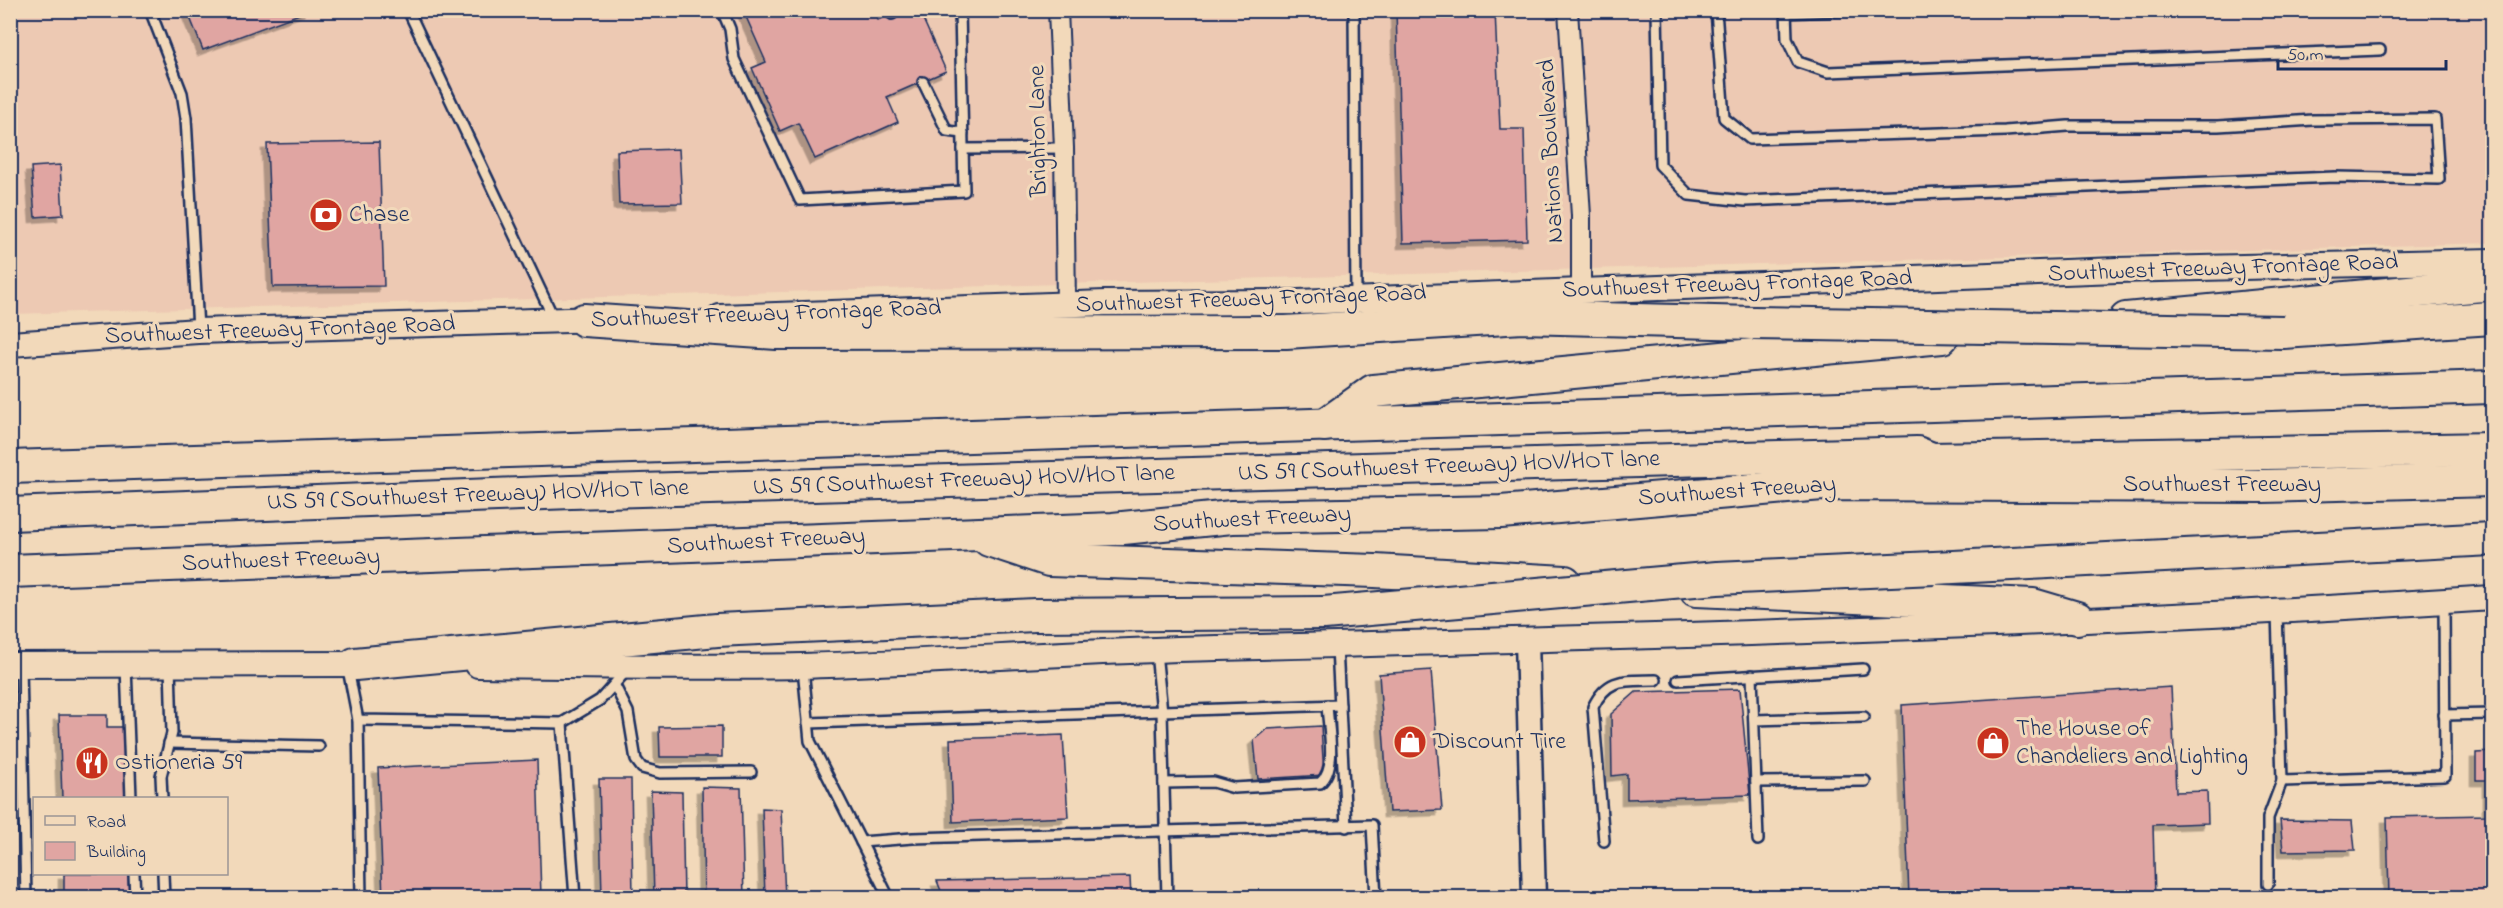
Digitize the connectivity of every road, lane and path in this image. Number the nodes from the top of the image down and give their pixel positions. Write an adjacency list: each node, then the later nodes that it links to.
1 (150, 10): 24 (lane)
2 (408, 10): 23 (lane)
3 (722, 10): 16 (lane)
4 (960, 10): 14 (lane)
5 (1058, 10): 15 (street, Brighton Lane)
6 (1354, 10): 20 (lane)
7 (1568, 10): 19 (street, Nations Boulevard)
8 (1657, 10): 9 (lane)
9 (1716, 10)
10 (1857, 10): 11 (lane)
11 (1786, 12): 12 (lane)
12 (2380, 50)
13 (923, 82): 14 (lane)
14 (963, 133): 16 (lane)
15 (1064, 148): 16 (lane); 21 (street, Brighton Lane)
16 (963, 149)
17 (2493, 261): 19 (main road, Southwest Freeway Frontage Road)
18 (2493, 284): 27 (highway)
19 (1581, 289): 20 (main road, Southwest Freeway Frontage Road)
20 (1356, 298): 21 (main road, Southwest Freeway Frontage Road)
21 (1066, 306): 23 (main road, Southwest Freeway Frontage Road)
22 (2493, 318): 23 (highway, bridge)
23 (569, 321): 24 (main road, Southwest Freeway Frontage Road)
24 (198, 332): 25 (main road, Southwest Freeway Frontage Road)
25 (10, 344)
26 (2493, 387): 27 (highway)
27 (1325, 425): 31 (highway)
28 (2493, 428): 30 (highway, Southwest Freeway)
29 (2493, 449): 30 (highway, Southwest Freeway)
30 (1917, 453): 33 (highway, US 59 (Southwest Freeway) HOV/HOT lane)
31 (10, 467)
32 (2493, 480): 34 (highway, Southwest Freeway)
33 (10, 514)
34 (968, 533): 36 (highway, Southwest Freeway); 40 (highway)
35 (2493, 539): 44 (highway, bridge)
36 (10, 571)
37 (2493, 598): 38 (main road)
38 (2444, 601): 39 (main road); 59 (lane)
39 (2277, 611): 40 (main road); 69 (lane)
40 (2077, 618): 41 (main road)
41 (1527, 640): 42 (main road); 90 (street)
42 (1337, 644): 43 (main road); 56 (lane)
43 (1155, 649): 49 (main road); 57 (lane)
44 (351, 664): 47 (main road); 48 (main road); 61 (lane)
45 (16, 665): 46 (main road); 82 (lane)
46 (126, 665): 47 (main road); 72 (lane)
47 (170, 665): 65 (lane)
48 (630, 666): 49 (main road); 54 (lane)
49 (803, 666): 64 (lane)
50 (1863, 669): 51 (lane)
51 (1752, 675): 53 (lane); 62 (lane)
52 (1656, 680): 77 (lane)
53 (1678, 680)
54 (615, 686): 63 (lane); 67 (lane)
55 (1327, 705): 56 (lane); 57 (lane); 71 (lane)
56 (1340, 705): 74 (lane)
57 (1162, 712): 64 (lane); 71 (lane)
58 (2493, 714): 59 (lane)
59 (2444, 715): 69 (lane)
60 (1864, 717): 62 (lane)
61 (358, 720): 63 (lane); 85 (lane)
62 (1754, 720): 70 (lane)
63 (562, 723): 86 (lane)
64 (808, 723): 78 (lane)
65 (169, 743): 66 (lane); 73 (lane)
66 (319, 746)
67 (751, 772)
68 (1865, 781): 70 (lane)
69 (2283, 781): 81 (lane)
70 (1756, 782): 76 (lane)
71 (1164, 783): 75 (lane)
72 (131, 797)
73 (162, 797)
74 (1346, 827): 75 (lane); 89 (lane)
75 (1165, 832): 78 (lane); 88 (lane)
76 (1758, 840)
77 (1604, 841)
78 (861, 842): 87 (lane)
79 (134, 875): 83 (lane)
80 (163, 875): 84 (lane)
81 (2268, 884)
82 (26, 897)
83 (135, 897)
84 (164, 897)
85 (361, 897)
86 (575, 897)
87 (889, 897)
88 (1167, 897)
89 (1377, 897)
90 (1534, 897)

